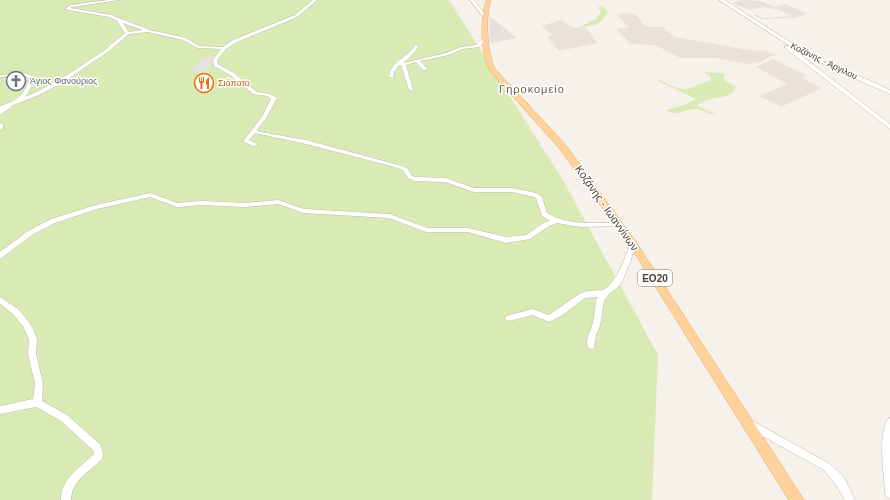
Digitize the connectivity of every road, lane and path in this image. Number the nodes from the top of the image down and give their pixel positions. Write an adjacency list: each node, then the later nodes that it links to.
1 (117, 0): 7 (street)
2 (315, 0): 13 (street)
3 (472, 0): 6 (street)
4 (489, 0): 6 (main road, Κοζάνης - Ιωαννίνων / ΕΟ20)
5 (721, 0): 11 (street, Κοζάνης - Άργιλου)
6 (486, 18): 10 (main road, Κοζάνης - Ιωαννίνων / ΕΟ20)
7 (119, 20): 8 (street); 9 (street)
8 (149, 31): 9 (street); 13 (street)
9 (127, 33): 21 (street)
10 (487, 38): 14 (street); 28 (main road, Κοζάνης - Ιωαννίνων / ΕΟ20)
11 (780, 38): 20 (street, Κοζάνης - Άργιλου); 24 (street)
12 (416, 46): 15 (street)
13 (224, 48): 25 (street)
14 (417, 61): 15 (street); 16 (street)
15 (401, 64): 18 (street); 19 (street)
16 (425, 69)
17 (0, 76): 21 (street)
18 (390, 77)
19 (411, 90)
20 (890, 92)
21 (12, 103): 22 (street); 23 (street)
22 (0, 108)
23 (0, 113)
24 (890, 127)
25 (254, 130): 26 (street); 27 (street)
26 (255, 146)
27 (556, 222): 28 (street); 30 (street)
28 (619, 224): 29 (main road, Κοζάνης - Ιωαννίνων / ΕΟ20)
29 (633, 244): 31 (street); 37 (main road, Κοζάνης - Ιωαννίνων / ΕΟ20)
30 (0, 256)
31 (606, 292): 33 (street); 34 (street)
32 (0, 300): 35 (street)
33 (509, 318)
34 (590, 345)
35 (37, 403): 36 (street); 40 (street)
36 (0, 410)
37 (746, 421): 41 (main road, Κοζάνης - Ιωαννίνων / ΕΟ20); 42 (street)
38 (890, 422): 39 (street)
39 (890, 493)
40 (66, 500)
41 (797, 500)
42 (850, 500)

